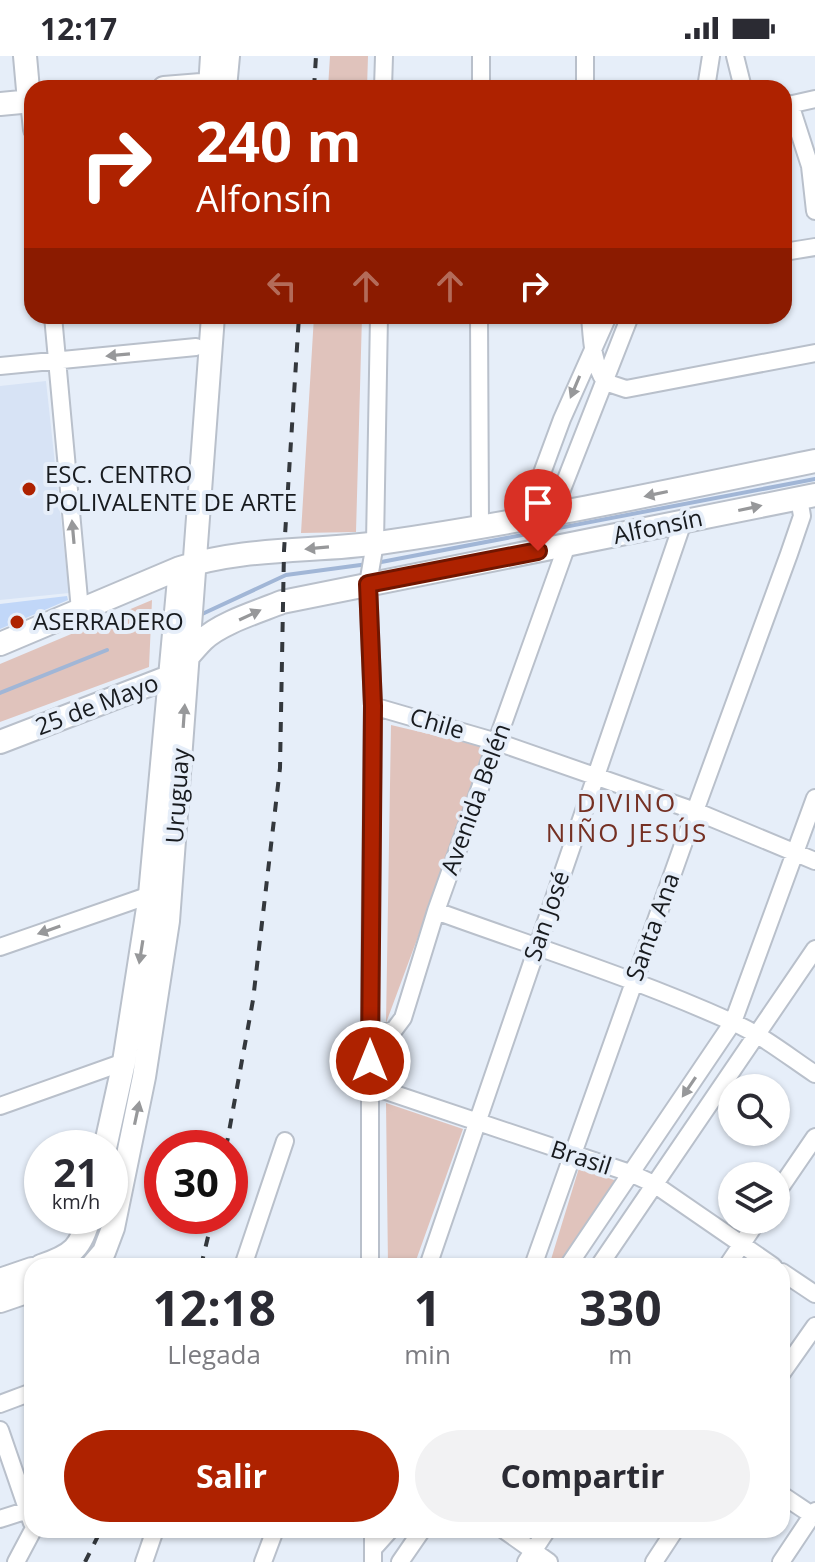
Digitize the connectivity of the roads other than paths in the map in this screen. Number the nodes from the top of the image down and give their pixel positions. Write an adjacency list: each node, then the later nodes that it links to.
1 (25, 56): 9 (street)
2 (212, 56): 10 (street)
3 (228, 56): 11 (street)
4 (384, 56): 12 (street)
5 (481, 56): 13 (street)
6 (585, 56): 14 (street)
7 (711, 56): 15 (street)
8 (735, 56): 16 (street)
9 (28, 80)
10 (217, 80)
11 (220, 80)
12 (383, 80)
13 (481, 80)
14 (585, 80)
15 (707, 80)
16 (741, 80)
17 (815, 99): 20 (street)
18 (24, 102): 19 (street)
19 (0, 104)
20 (792, 104)
21 (792, 118): 22 (street)
22 (815, 211)
23 (815, 247): 24 (street)
24 (792, 251)
25 (54, 324): 36 (street)
26 (197, 324): 33 (street, Uruguay)
27 (212, 324): 47 (street, Uruguay)
28 (379, 324): 46 (street)
29 (479, 324): 44 (street)
30 (590, 324): 34 (street)
31 (604, 324): 34 (street)
32 (627, 324): 38 (street)
33 (196, 347): 36 (street, one-way to 36); 47 (street, Uruguay)
34 (592, 349): 38 (street); 42 (street, one-way to 42)
35 (815, 353): 38 (street)
36 (58, 360): 37 (street); 49 (street, one-way to 36)
37 (0, 366)
38 (605, 382): 41 (street)
39 (815, 461): 41 (street, Alfonsín, one-way to 41)
40 (807, 496): 43 (street, Alfonsín, one-way to 40); 58 (street, Santa Ana)
41 (552, 515): 42 (street, Alfonsín)
42 (525, 519): 44 (street, Alfonsín)
43 (683, 522): 45 (street, Alfonsín); 56 (street, San José)
44 (480, 527): 46 (street, Alfonsín)
45 (567, 545): 48 (street, Alfonsín); 55 (street, Avenida Belén)
46 (374, 550): 47 (street, Alfonsín, one-way to 47); 48 (street)
47 (187, 565): 49 (street); 51 (street, Uruguay); 52 (street, Uruguay)
48 (368, 580): 51 (street, Alfonsín, one-way to 48); 53 (street)
49 (80, 610): 50 (street)
50 (0, 644)
51 (188, 659): 52 (street, 25 de Mayo); 86 (street, Uruguay, one-way to 51)
52 (169, 677): 54 (street, 25 de Mayo); 61 (street, Uruguay)
53 (373, 706): 55 (street, Chile); 68 (street)
54 (0, 742)
55 (497, 742): 56 (street, Chile); 62 (street, Avenida Belén)
56 (597, 776): 58 (street, Chile); 64 (street, San José)
57 (815, 798): 59 (street)
58 (695, 811): 59 (street, Chile); 66 (street, Santa Ana)
59 (796, 852): 60 (street, Chile); 67 (street)
60 (815, 861)
61 (150, 895): 63 (street, one-way to 63); 70 (street, Uruguay, one-way to 70)
62 (436, 911): 64 (street); 68 (street, Avenida Belén)
63 (0, 947)
64 (535, 947): 66 (street); 74 (street, San José)
65 (815, 949): 69 (street)
66 (634, 983): 67 (street); 78 (street, Santa Ana)
67 (733, 1022): 69 (street); 79 (street, one-way to 79)
68 (370, 1035): 72 (street)
69 (757, 1035): 71 (street); 81 (street)
70 (124, 1062): 73 (street); 75 (street, Uruguay)
71 (815, 1074)
72 (371, 1086): 74 (street, Brasil); 88 (street)
73 (0, 1106)
74 (477, 1124): 78 (street, Brasil); 89 (street, San José)
75 (109, 1130)
76 (815, 1137): 80 (street)
77 (285, 1141): 87 (street)
78 (572, 1156): 79 (street, Brasil); 90 (street, Santa Ana)
79 (630, 1173): 81 (street, Brasil); 91 (street)
80 (790, 1174)
81 (654, 1184): 84 (street, Brasil); 92 (street)
82 (84, 1234): 85 (street)
83 (748, 1234): 84 (street)
84 (741, 1245): 93 (street); 94 (street, Brasil)
85 (83, 1258)
86 (91, 1258)
87 (246, 1258)
88 (370, 1258)
89 (431, 1258)
90 (536, 1258)
91 (573, 1258)
92 (604, 1258)
93 (732, 1258)
94 (761, 1258)
95 (24, 1272): 97 (street)
96 (790, 1277): 99 (street)
97 (0, 1280)
98 (24, 1293): 100 (street)
99 (815, 1294)
100 (0, 1301)
101 (815, 1326): 102 (street)
102 (790, 1362)
103 (24, 1395): 104 (street)
104 (0, 1404)
105 (0, 1430): 106 (street)
106 (24, 1499)
107 (790, 1500): 108 (street)
108 (814, 1513): 127 (street)
109 (24, 1517): 110 (street)
110 (0, 1519)
111 (29, 1538): 121 (street)
112 (152, 1538): 122 (street)
113 (272, 1538): 123 (street)
114 (385, 1538): 119 (street)
115 (416, 1538): 124 (street)
116 (512, 1538): 120 (street)
117 (541, 1538): 120 (street)
118 (670, 1538): 126 (street)
119 (373, 1556)
120 (529, 1556): 125 (street)
121 (16, 1562)
122 (144, 1562)
123 (263, 1562)
124 (400, 1562)
125 (549, 1562)
126 (654, 1562)
127 (781, 1562)

